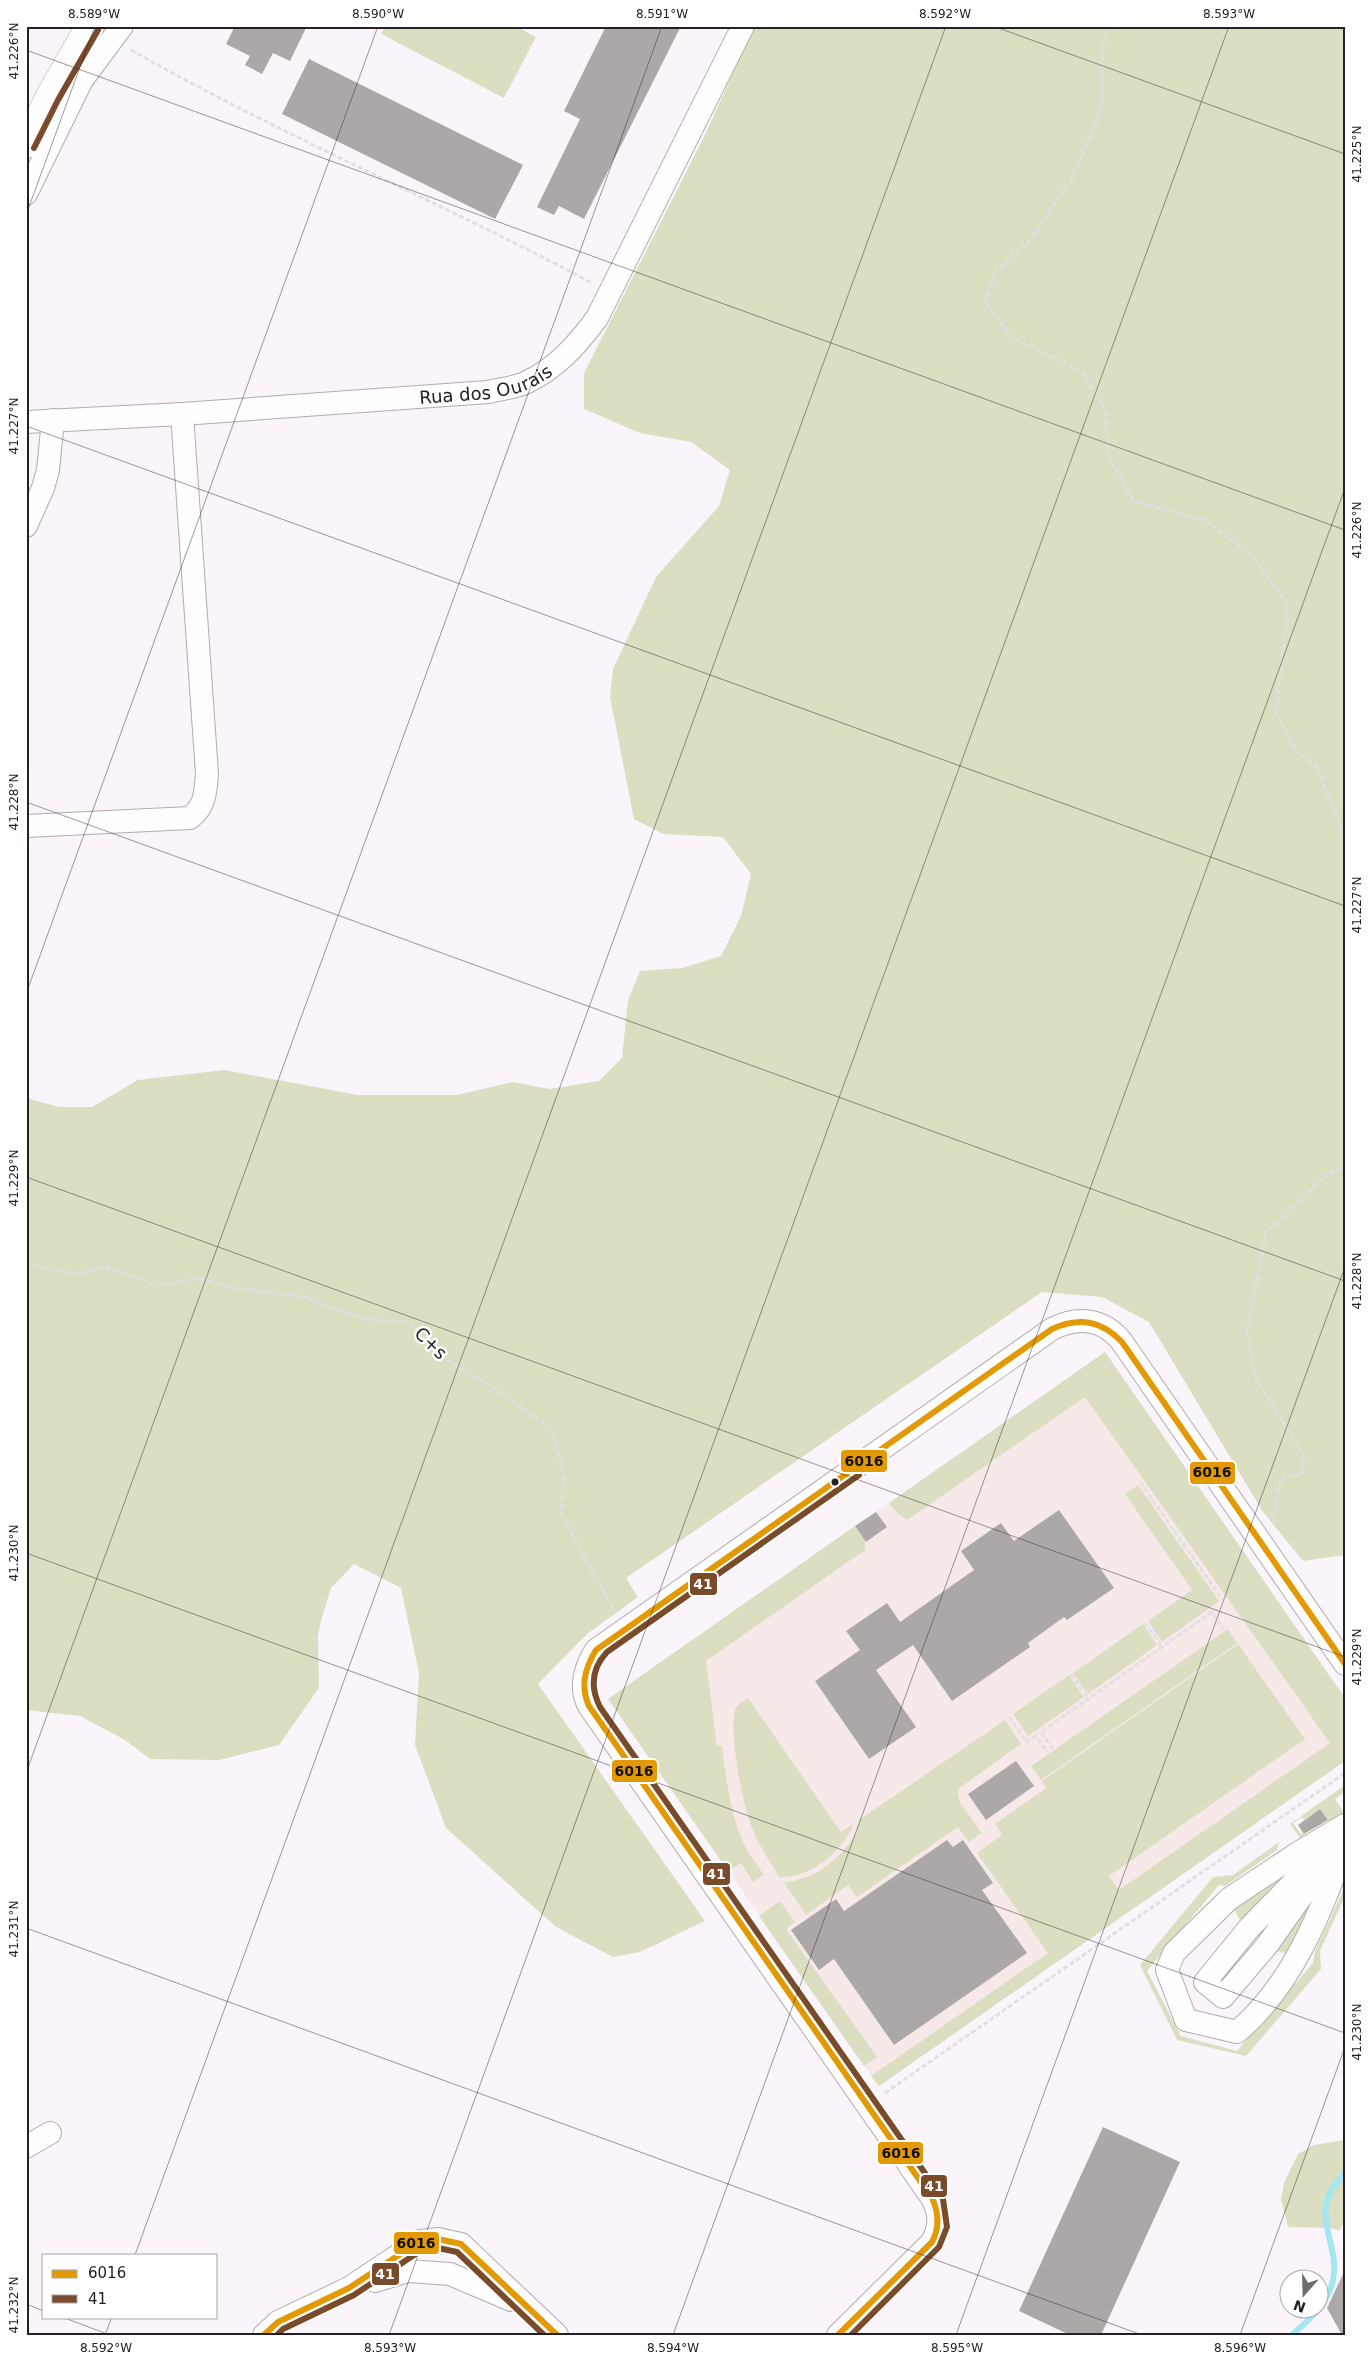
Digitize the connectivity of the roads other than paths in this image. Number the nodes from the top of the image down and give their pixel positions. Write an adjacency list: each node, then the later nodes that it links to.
1 (743, 26): 6 (street, Rua dos Ourais)
2 (100, 32): 3 (main road)
3 (75, 74): 4 (main road); 5 (street)
4 (26, 144)
5 (26, 194)
6 (182, 414): 7 (street, Rua dos Ourais); 10 (street)
7 (53, 420): 8 (street, Rua dos Ourais); 9 (street)
8 (26, 422)
9 (26, 526)
10 (26, 826)
11 (1345, 1664): 22 (street)
12 (1345, 1825): 15 (street)
13 (1345, 1830): 14 (street)
14 (1345, 1834)
15 (1345, 1846)
16 (50, 2134): 17 (street)
17 (26, 2147)
18 (349, 2288): 19 (street); 19 (street); 20 (street)
19 (535, 2312): 21 (street)
20 (264, 2335)
21 (557, 2335)
22 (838, 2335)

